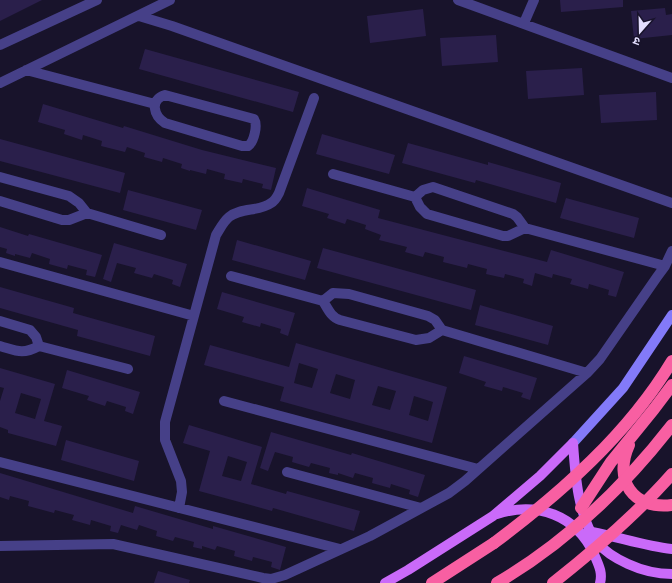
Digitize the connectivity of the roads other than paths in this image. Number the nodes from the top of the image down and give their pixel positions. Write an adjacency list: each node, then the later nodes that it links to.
1 (97, 0): 7 (street)
2 (170, 0): 5 (street)
3 (458, 0): 6 (street)
4 (534, 0): 6 (street)
5 (139, 16): 8 (street); 17 (street)
6 (524, 23): 9 (street)
7 (0, 45)
8 (26, 70): 10 (street); 12 (street)
9 (672, 78)
10 (0, 83)
11 (314, 98): 27 (street)
12 (155, 104): 12 (street)
13 (333, 174): 15 (street)
14 (0, 177): 18 (street)
15 (415, 198): 19 (street); 19 (street)
16 (0, 201): 18 (street)
17 (672, 203)
18 (87, 214): 20 (street)
19 (525, 228): 23 (street)
20 (161, 235)
21 (672, 251): 23 (street)
22 (0, 262): 27 (street)
23 (665, 266): 34 (street)
24 (231, 276): 25 (street)
25 (324, 301): 29 (street); 29 (street)
26 (672, 315): 39 (main road)
27 (194, 316): 45 (street)
28 (0, 321): 31 (street)
29 (442, 330): 34 (street)
30 (0, 346): 31 (street)
31 (38, 346): 33 (street)
32 (672, 361): 55 (highway, bridge)
33 (128, 369)
34 (587, 373): 41 (street)
35 (672, 385): 38 (highway)
36 (224, 401): 41 (street)
37 (672, 425): 56 (highway, bridge)
38 (634, 434): 44 (highway); 47 (highway)
39 (573, 443): 47 (main road); 48 (main road)
40 (0, 462): 45 (street)
41 (478, 469): 46 (street)
42 (287, 472): 46 (street)
43 (672, 474): 57 (highway, bridge)
44 (672, 505)
45 (179, 508): 51 (street)
46 (421, 508): 51 (street)
47 (581, 508): 49 (main road)
48 (493, 516): 54 (main road); 58 (main road)
49 (592, 532): 52 (main road); 53 (main road)
50 (0, 546): 51 (street)
51 (340, 549)
52 (672, 549)
53 (672, 574)
54 (385, 583)
55 (432, 583)
56 (497, 583)
57 (553, 583)
58 (600, 583)

